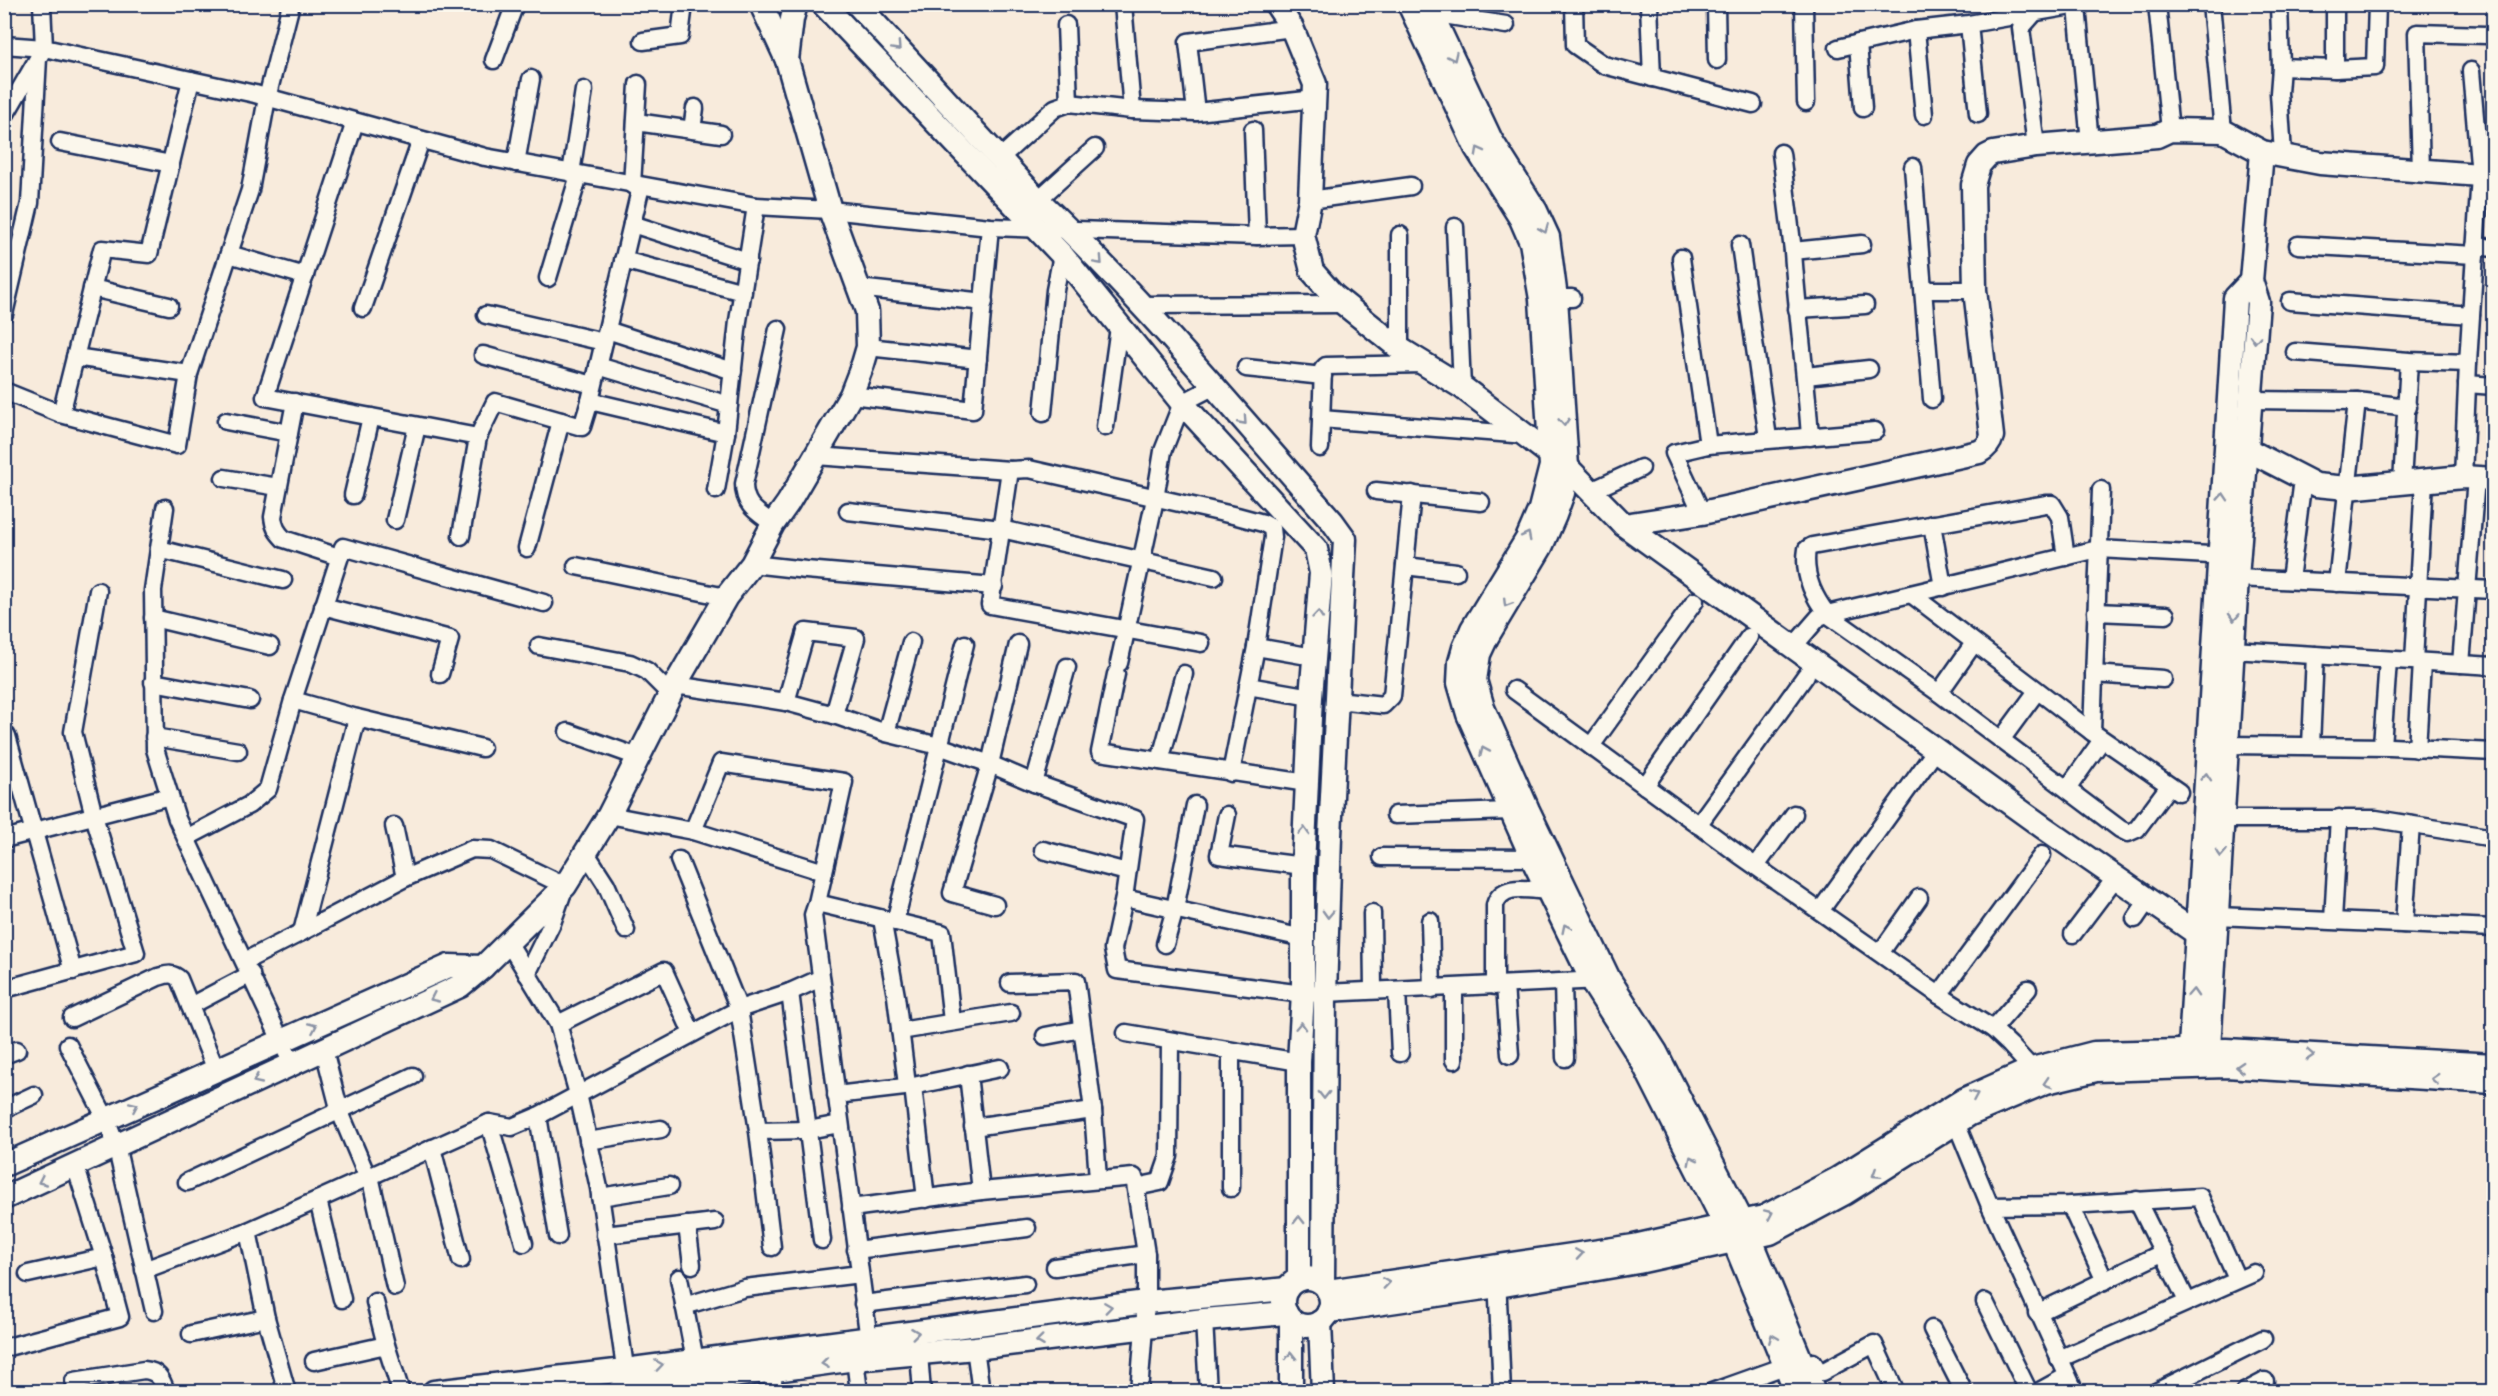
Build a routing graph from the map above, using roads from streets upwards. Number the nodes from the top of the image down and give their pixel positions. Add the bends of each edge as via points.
1 (42, 4) edge
2 (291, 4) edge
3 (515, 4) edge
4 (684, 4) edge
5 (761, 4) edge
6 (796, 4) edge
7 (823, 4) edge
8 (857, 4) edge
9 (1123, 4) edge
10 (1276, 4) edge
11 (1408, 4) edge
12 (1574, 4) edge
13 (1649, 4) edge
14 (1716, 4) edge
15 (1804, 4) edge
16 (2157, 4) edge
17 (2211, 4) edge
18 (2269, 4) edge
19 (2279, 4) edge
20 (2335, 4) edge
21 (2377, 4) edge
22 (2080, 6) edge
23 (2036, 8) edge
24 (1429, 9) edge
25 (1969, 24) junction
26 (1066, 25) dead end
27 (1506, 25) dead end
28 (1292, 28) junction
29 (1916, 30) junction
30 (2486, 35) dead end
31 (642, 41) dead end
32 (1858, 43) junction
33 (4, 45) edge
34 (1838, 48) dead end
35 (41, 53) junction
36 (494, 60) dead end
37 (787, 60) junction
38 (1717, 60) dead end
39 (2282, 67) junction
40 (2335, 69) junction
41 (2471, 71) dead end
42 (1652, 78) junction
43 (531, 79) dead end
44 (191, 80) junction
45 (638, 84) dead end
46 (584, 90) dead end
47 (2279, 93) junction
48 (267, 98) junction
49 (1315, 99) junction
50 (1806, 102) dead end
51 (1069, 103) junction
52 (1753, 104) dead end
53 (695, 108) dead end
54 (1863, 108) dead end
55 (1132, 110) junction
56 (1196, 112) junction
57 (1978, 114) dead end
58 (1924, 115) dead end
59 (4, 117) edge
60 (355, 122) junction
61 (636, 122) junction
62 (692, 130) junction
63 (1253, 130) dead end
64 (2170, 130) junction
65 (2223, 131) junction
66 (721, 134) dead end
67 (421, 140) junction
68 (60, 142) dead end
69 (2090, 142) junction
70 (2036, 146) junction
71 (1095, 148) dead end
72 (1781, 153) dead end
73 (2272, 153) junction
74 (1000, 158) junction
75 (516, 163) junction
76 (171, 164) junction
77 (1913, 167) dead end
78 (1499, 170) junction
79 (2421, 171) junction
80 (575, 174) junction
81 (2487, 174) edge
82 (637, 186) junction
83 (1411, 186) dead end
84 (1038, 200) junction
85 (1310, 200) junction
86 (756, 206) junction
87 (830, 210) junction
88 (1027, 221) junction
89 (632, 224) junction
90 (990, 227) junction
91 (1455, 227) dead end
92 (1068, 228) junction
93 (1303, 235) junction
94 (1400, 235) dead end
95 (1257, 236) junction
96 (1862, 244) dead end
97 (2298, 244) dead end
98 (1740, 245) dead end
99 (2493, 248) edge
100 (1793, 250) junction
101 (2475, 250) junction
102 (229, 254) junction
103 (1062, 255) junction
104 (1681, 258) dead end
105 (623, 260) junction
106 (748, 261) junction
107 (305, 276) junction
108 (548, 278) dead end
109 (2251, 281) junction
110 (92, 288) junction
111 (858, 288) junction
112 (1924, 290) junction
113 (1975, 290) junction
114 (743, 292) junction
115 (2290, 301) dead end
116 (984, 302) junction
117 (1343, 304) junction
118 (1140, 305) junction
119 (1865, 305) dead end
120 (169, 306) dead end
121 (363, 308) dead end
122 (1797, 309) junction
123 (4, 314) edge
124 (486, 315) dead end
125 (2470, 315) junction
126 (1119, 327) junction
127 (778, 329) dead end
128 (605, 336) junction
129 (868, 347) junction
130 (1400, 349) junction
131 (2295, 352) dead end
132 (483, 355) dead end
133 (75, 357) junction
134 (978, 359) junction
135 (2409, 361) junction
136 (2468, 363) junction
137 (1425, 364) junction
138 (598, 366) junction
139 (1246, 368) dead end
140 (1869, 369) dead end
141 (733, 371) junction
142 (189, 374) junction
143 (1323, 376) junction
144 (1806, 376) junction
145 (2467, 384) junction
146 (2493, 386) edge
147 (1213, 387) junction
148 (1462, 387) junction
149 (4, 391) edge
150 (591, 393) junction
151 (851, 395) junction
152 (1932, 399) dead end
153 (2250, 400) junction
154 (2357, 401) junction
155 (295, 402) junction
156 (1182, 403) junction
157 (729, 405) junction
158 (2408, 407) junction
159 (1043, 413) dead end
160 (61, 414) junction
161 (371, 417) junction
162 (1321, 419) junction
163 (226, 421) dead end
164 (561, 421) junction
165 (417, 426) junction
166 (1105, 427) dead end
167 (1875, 431) dead end
168 (289, 433) junction
169 (726, 434) junction
170 (1526, 435) junction
171 (478, 437) junction
172 (1810, 437) junction
173 (1768, 438) junction
174 (1708, 445) junction
175 (1320, 448) dead end
176 (2246, 449) junction
177 (816, 456) junction
178 (1558, 460) junction
179 (1641, 468) dead end
180 (1010, 470) junction
181 (224, 478) dead end
182 (2478, 478) edge
183 (2303, 479) junction
184 (2413, 482) junction
185 (278, 487) junction
186 (2348, 488) junction
187 (716, 490) dead end
188 (2101, 490) dead end
189 (1376, 491) dead end
190 (1591, 491) junction
191 (1412, 494) junction
192 (353, 495) dead end
193 (1155, 499) junction
194 (1481, 502) dead end
195 (165, 508) dead end
196 (848, 511) dead end
197 (1702, 513) junction
198 (395, 520) dead end
199 (773, 524) junction
200 (1932, 524) junction
201 (1624, 525) junction
202 (1001, 529) junction
203 (462, 536) dead end
204 (527, 548) dead end
205 (159, 549) junction
206 (2098, 549) junction
207 (339, 557) junction
208 (2066, 557) junction
209 (1140, 562) junction
210 (752, 564) junction
211 (2231, 564) junction
212 (576, 566) dead end
213 (1405, 566) junction
214 (1456, 572) dead end
215 (1214, 577) dead end
216 (283, 580) dead end
217 (2290, 580) junction
218 (2337, 583) junction
219 (994, 586) junction
220 (1943, 587) junction
221 (2418, 587) junction
222 (2467, 589) junction
223 (2493, 590) edge
224 (98, 591) dead end
225 (1911, 594) junction
226 (726, 597) junction
227 (1695, 602) dead end
228 (544, 603) dead end
229 (323, 606) junction
230 (2096, 612) junction
231 (1827, 614) junction
232 (2166, 615) dead end
233 (153, 618) junction
234 (1127, 628) junction
235 (1749, 637) dead end
236 (911, 642) dead end
237 (1974, 642) junction
238 (1201, 643) dead end
239 (965, 644) dead end
240 (1018, 644) dead end
241 (270, 646) dead end
242 (539, 646) dead end
243 (1256, 647) junction
244 (1793, 647) junction
245 (2232, 650) junction
246 (1302, 655) dead end
247 (2315, 655) junction
248 (2388, 660) junction
249 (2418, 662) junction
250 (2461, 664) junction
251 (2493, 666) edge
252 (1067, 667) dead end
253 (440, 674) dead end
254 (1184, 674) dead end
255 (2094, 674) junction
256 (1806, 675) dead end
257 (2163, 679) dead end
258 (153, 682) junction
259 (1248, 686) junction
260 (672, 690) junction
261 (1514, 690) dead end
262 (2037, 691) junction
263 (1939, 693) junction
264 (1311, 697) junction
265 (250, 700) dead end
266 (293, 700) junction
267 (1337, 700) junction
268 (786, 702) junction
269 (834, 715) junction
270 (357, 718) junction
271 (568, 732) dead end
272 (886, 733) junction
273 (7, 736) dead end
274 (2097, 736) junction
275 (154, 737) junction
276 (2001, 740) junction
277 (2227, 745) junction
278 (2311, 745) junction
279 (939, 746) junction
280 (1591, 746) junction
281 (2382, 746) junction
282 (483, 748) dead end
283 (2417, 748) junction
284 (1936, 750) junction
285 (238, 751) dead end
286 (2493, 752) edge
287 (1308, 756) junction
288 (638, 757) junction
289 (1334, 757) junction
290 (1160, 761) junction
291 (990, 764) junction
292 (1231, 773) junction
293 (1034, 783) junction
294 (1306, 783) junction
295 (1645, 786) junction
296 (2067, 789) junction
297 (170, 796) junction
298 (1195, 805) dead end
299 (1510, 811) junction
300 (1794, 814) dead end
301 (609, 815) junction
302 (1227, 815) dead end
303 (1395, 815) dead end
304 (93, 816) junction
305 (2339, 818) junction
306 (2223, 819) junction
307 (1698, 825) junction
308 (2411, 825) junction
309 (394, 826) dead end
310 (33, 831) junction
311 (693, 831) junction
312 (186, 837) junction
313 (2493, 838) edge
314 (4, 839) edge
315 (1042, 850) dead end
316 (586, 853) junction
317 (2042, 855) dead end
318 (1382, 857) dead end
319 (1541, 858) junction
320 (679, 860) dead end
321 (1303, 866) junction
322 (1756, 866) junction
323 (824, 872) junction
324 (1127, 872) junction
325 (2116, 877) junction
326 (405, 878) junction
327 (565, 886) junction
328 (1548, 891) junction
329 (1124, 898) junction
330 (1919, 898) dead end
331 (2148, 900) junction
332 (818, 903) junction
333 (995, 905) dead end
334 (1175, 909) junction
335 (1820, 911) junction
336 (1372, 913) dead end
337 (2217, 916) junction
338 (2135, 919) dead end
339 (2333, 920) junction
340 (888, 921) junction
341 (1430, 921) dead end
342 (2404, 924) junction
343 (2493, 928) edge
344 (626, 930) dead end
345 (302, 932) junction
346 (2073, 934) dead end
347 (1303, 938) junction
348 (2206, 938) junction
349 (508, 942) junction
350 (1165, 944) dead end
351 (1881, 952) junction
352 (483, 967) junction
353 (248, 968) junction
354 (73, 970) junction
355 (527, 974) junction
356 (821, 978) junction
357 (1600, 980) junction
358 (1010, 983) dead end
359 (1563, 983) junction
360 (1500, 985) junction
361 (12, 987) dead end
362 (1454, 988) junction
363 (2028, 988) dead end
364 (1432, 989) junction
365 (1373, 990) junction
366 (1397, 990) junction
367 (790, 992) junction
368 (1302, 994) junction
369 (1325, 994) junction
370 (1939, 995) junction
371 (190, 1006) junction
372 (739, 1009) junction
373 (1011, 1012) dead end
374 (72, 1018) dead end
375 (952, 1021) junction
376 (558, 1024) junction
377 (1082, 1029) junction
378 (1993, 1029) junction
379 (900, 1031) junction
380 (692, 1033) junction
381 (1126, 1033) dead end
382 (1046, 1035) dead end
383 (282, 1041) junction
384 (1170, 1041) junction
385 (68, 1045) dead end
386 (324, 1050) junction
387 (1232, 1051) junction
388 (1400, 1053) dead end
389 (1510, 1055) dead end
390 (1565, 1058) dead end
391 (2199, 1059) junction
392 (1454, 1060) dead end
393 (1299, 1062) junction
394 (292, 1064) junction
395 (2493, 1065) edge
396 (1000, 1068) dead end
397 (2032, 1069) junction
398 (216, 1070) junction
399 (968, 1074) junction
400 (413, 1076) dead end
401 (2493, 1082) edge
402 (910, 1085) junction
403 (578, 1094) junction
404 (34, 1095) dead end
405 (836, 1095) junction
406 (4, 1109) edge
407 (1093, 1110) junction
408 (340, 1112) junction
409 (1953, 1115) junction
410 (538, 1116) junction
411 (106, 1119) junction
412 (489, 1123) junction
413 (840, 1124) junction
414 (974, 1127) junction
415 (661, 1129) dead end
416 (808, 1130) junction
417 (758, 1131) junction
418 (588, 1141) junction
419 (116, 1145) junction
420 (432, 1148) junction
421 (4, 1165) edge
422 (75, 1165) junction
423 (368, 1176) junction
424 (1098, 1179) junction
425 (187, 1182) dead end
426 (669, 1186) dead end
427 (1136, 1187) junction
428 (1232, 1188) dead end
429 (981, 1191) junction
430 (600, 1197) junction
431 (4, 1198) edge
432 (926, 1198) junction
433 (318, 1200) junction
434 (2137, 1200) junction
435 (1990, 1206) junction
436 (2070, 1206) junction
437 (851, 1208) junction
438 (715, 1222) dead end
439 (687, 1225) junction
440 (1027, 1228) dead end
441 (1738, 1231) junction
442 (248, 1232) junction
443 (605, 1235) junction
444 (558, 1236) dead end
445 (822, 1240) dead end
446 (524, 1243) dead end
447 (772, 1247) dead end
448 (856, 1250) junction
449 (2164, 1252) junction
450 (1146, 1254) junction
451 (104, 1257) junction
452 (461, 1260) dead end
453 (692, 1265) dead end
454 (1054, 1267) dead end
455 (144, 1270) junction
456 (2254, 1273) dead end
457 (28, 1274) dead end
458 (860, 1274) junction
459 (1497, 1277) junction
460 (679, 1278) dead end
461 (2236, 1279) junction
462 (2105, 1281) junction
463 (1025, 1284) dead end
464 (1293, 1284) junction
465 (395, 1287) dead end
466 (342, 1299) dead end
467 (2187, 1301) junction
468 (375, 1302) dead end
469 (1146, 1302) junction
470 (1325, 1302) junction
471 (1985, 1302) dead end
472 (863, 1304) junction
473 (684, 1306) junction
474 (153, 1311) dead end
475 (2037, 1313) junction
476 (1288, 1317) junction
477 (266, 1318) junction
478 (1204, 1320) junction
479 (1142, 1328) junction
480 (1932, 1329) dead end
481 (191, 1334) dead end
482 (2263, 1339) dead end
483 (386, 1345) junction
484 (4, 1348) edge
485 (975, 1348) junction
486 (865, 1352) junction
487 (919, 1354) junction
488 (2059, 1359) junction
489 (695, 1360) junction
490 (314, 1361) dead end
491 (1796, 1364) junction
492 (2067, 1376) junction
493 (74, 1381) dead end
494 (773, 1381) edge
495 (2265, 1381) dead end
496 (624, 1384) edge
497 (165, 1392) edge
498 (287, 1392) edge
499 (401, 1392) edge
500 (434, 1392) edge
501 (859, 1392) edge
502 (922, 1392) edge
503 (981, 1392) edge
504 (1139, 1392) edge
505 (1208, 1392) edge
506 (1291, 1392) edge
507 (1323, 1392) edge
508 (1502, 1392) edge
509 (1712, 1392) edge
510 (1796, 1392) edge
511 (1814, 1392) edge
512 (1896, 1392) edge
513 (1964, 1392) edge
514 (2029, 1392) edge
515 (2038, 1392) edge
516 (2075, 1392) edge
517 (2156, 1392) edge
518 (2244, 1392) edge

1 - 35 street
2 - 48 street
3 - 36 street
4 - 31 street via 680,36
5 - 37 street
6 - 37 street
7 - 88 street
8 -> 74 street
9 - 55 street
10 - 28 street
78 -> 11 street via 1476,148
12 - 42 street via 1575,45 1597,62
13 - 42 street
14 - 38 street
15 - 50 street
16 - 64 street
17 - 65 street
18 - 47 street
19 - 39 street
20 - 40 street
21 - 40 street via 2375,67
22 - 23 street
22 - 69 street
23 - 25 street
23 - 70 street via 2021,28
24 - 27 street
24 -> 78 street via 1491,140
25 - 29 street
25 - 57 street
26 - 51 street
28 - 49 street via 1315,84
28 - 56 street via 1188,42
29 - 32 street
29 - 58 street
30 - 79 street via 2417,33
32 - 34 street
32 - 54 street
33 - 35 street
35 - 44 street
35 - 59 street
35 - 123 street via 32,185
37 - 87 street
39 - 40 street
39 - 47 street
41 - 81 street
42 - 52 street
43 - 75 street
44 - 48 street
44 - 76 street
45 - 61 street
46 - 80 street
47 - 73 street
48 - 60 street
48 - 102 street via 250,190
49 - 56 street
49 - 85 street
51 - 55 street
51 - 74 street via 1055,108
53 - 62 street
55 - 56 street
60 - 67 street
60 - 107 street
61 - 62 street
61 - 82 street
62 - 66 street
63 - 95 street
64 - 65 street
64 - 69 street via 2157,136
65 - 73 street
67 - 75 street
67 - 121 street
68 - 76 street
69 - 70 street
70 - 113 street via 1993,153 1983,158 1974,174
71 - 84 street
72 - 100 street
73 - 79 street via 2320,163
73 - 109 street
74 - 84 street
75 - 80 street
76 - 110 street via 149,254 102,249
77 - 112 street
78 - 178 street via 1531,242
78 -> 178 street via 1536,211 1548,237 1564,298
79 - 81 street
80 - 82 street
80 - 108 street
81 - 101 street
82 - 86 street
82 - 89 street
83 - 85 street
84 - 88 street
84 - 92 street
85 - 93 street
86 - 87 street
86 - 106 street
87 - 90 street
87 - 111 street
88 - 90 street
88 - 92 street
88 - 103 street
89 - 105 street
89 - 106 street
90 - 116 street
91 - 148 street
92 - 95 street
92 -> 118 street
93 - 95 street
93 - 117 street via 1312,271
94 - 130 street
96 - 100 street
97 - 101 street
98 - 173 street
99 - 101 street
100 - 122 street
101 - 125 street
102 - 107 street
102 - 142 street
103 - 126 street
103 - 159 street
104 - 174 street
105 - 114 street
105 - 128 street
106 - 114 street
107 - 155 street via 265,397
109 -> 153 street via 2258,302
211 -> 109 street via 2235,298
110 - 120 street
110 - 133 street
111 - 116 street
111 - 129 street via 867,311
112 - 113 street
112 - 152 street
113 - 197 street via 1992,436 1985,448
114 - 141 street
115 - 125 street
116 - 134 street
117 - 118 street
117 - 130 street
118 - 147 street
119 - 122 street
122 - 144 street
124 - 128 street
125 - 136 street
126 - 156 street
126 - 166 street
127 - 199 street via 744,484 751,508
128 - 138 street
128 - 141 street
129 - 134 street
129 - 151 street
130 - 137 street
131 - 135 street
132 - 150 street
133 - 142 street
133 - 160 street
134 - 151 street via 973,410
135 - 136 street
135 - 158 street
136 - 145 street
137 - 143 street via 1332,365 1326,366
137 - 148 street
138 - 150 street
138 - 157 street
139 - 143 street
140 - 144 street
141 - 157 street
142 - 160 street via 177,446
143 - 162 street
144 - 172 street
145 - 146 street
145 - 182 street
147 - 156 street
147 -> 267 street via 1345,539
148 - 170 street
149 - 160 street
150 - 164 street via 582,427
150 - 169 street
151 - 177 street
153 - 154 street
153 - 176 street
154 - 158 street
154 - 186 street
155 - 161 street
155 - 168 street
156 - 193 street via 1163,452
264 -> 156 street via 1321,573 1316,549
157 - 169 street
158 - 184 street
161 - 165 street
161 - 192 street
162 - 170 street
162 - 175 street
163 - 168 street
164 - 171 street via 495,402
164 - 204 street
165 - 171 street
165 - 198 street
167 - 172 street
168 - 185 street
169 - 187 street
170 - 178 street
171 - 203 street
172 - 173 street
173 - 174 street
174 - 197 street via 1674,453
176 - 183 street
176 - 211 street
177 - 180 street
177 - 199 street
178 - 190 street
299 -> 178 street via 1468,714 1459,682 1460,662 1472,630 1527,539
178 -> 319 street via 1563,493 1555,515 1541,547 1487,637 1479,654 1475,681
179 - 190 street
180 - 193 street via 1029,469
180 - 202 street
181 - 185 street
182 - 184 street
182 - 222 street
183 - 186 street via 2316,485
183 - 217 street
184 - 186 street
184 - 221 street
185 - 207 street via 273,517 278,533 284,539
186 - 218 street
188 - 206 street
189 - 191 street
190 - 201 street
191 - 194 street
191 - 213 street
193 - 209 street
193 - 243 street via 1272,528
195 - 205 street
196 - 202 street
197 - 201 street
199 - 210 street
200 - 208 street via 2052,504 2060,517
200 - 220 street
200 - 231 street via 1807,549 1809,581
201 - 244 street
202 - 209 street
202 - 219 street
205 - 216 street
205 - 233 street
206 - 208 street
206 - 211 street
206 - 230 street
207 - 228 street via 343,547
207 - 229 street
208 - 220 street
209 - 215 street
209 - 234 street
210 - 219 street
210 - 226 street
211 - 217 street
211 -> 245 street
348 -> 211 street
212 - 226 street
213 - 214 street
213 - 267 street via 1392,696 1383,705
217 - 218 street
218 - 221 street
219 - 234 street via 990,604
220 - 225 street
221 - 222 street
221 - 249 street
222 - 223 street
222 - 250 street
224 - 304 street via 73,732
225 - 231 street
225 - 237 street
226 - 260 street
227 - 280 street
229 - 253 street via 450,639
229 - 266 street
230 - 232 street
230 - 255 street
231 - 244 street via 1819,617
231 - 263 street
233 - 241 street
233 - 258 street
234 - 238 street
234 - 290 street via 1100,752
235 - 295 street
236 - 272 street
237 - 262 street
237 - 263 street
239 - 279 street
240 - 291 street
242 - 260 street via 630,663
243 - 246 street
243 - 259 street
244 - 284 street
245 - 247 street
245 - 277 street
247 - 248 street
247 - 278 street
248 - 249 street
248 - 281 street
249 - 250 street
249 - 283 street
250 - 251 street
252 - 293 street
254 - 290 street
255 - 257 street
255 - 274 street
256 - 307 street
258 - 265 street
258 - 275 street
259 - 264 street
259 - 292 street
260 - 268 street
260 - 288 street
261 - 280 street
262 - 274 street
262 - 276 street
263 - 276 street
264 - 287 street
266 - 270 street
266 - 312 street via 268,789 249,805
267 - 289 street
268 - 269 street
268 - 269 street via 806,632 856,638
269 - 272 street
270 - 282 street
270 - 345 street
271 - 288 street
272 - 279 street
273 - 310 street
274 - 296 street
274 - 296 street via 2174,789 2137,829 2128,833
275 - 285 street
275 - 297 street
276 - 296 street
277 - 278 street
277 - 306 street
278 - 281 street
279 - 291 street
279 - 340 street
280 - 295 street
281 - 283 street
283 - 286 street
284 - 325 street
284 - 335 street
287 - 289 street
287 - 294 street
288 - 301 street
289 -> 369 street
290 - 292 street
291 - 293 street
291 - 333 street via 952,893
292 - 294 street
293 - 324 street via 1135,819
321 -> 294 street
295 - 307 street
297 - 304 street
297 - 312 street
298 - 334 street
299 - 303 street
299 - 319 street
300 - 322 street
301 - 311 street
301 - 316 street
302 - 321 street via 1219,855
304 - 310 street
304 - 354 street via 136,953
305 - 306 street
305 - 308 street
305 - 339 street
306 -> 337 street
307 - 322 street
308 - 313 street
308 - 342 street
309 - 326 street
310 - 314 street
310 - 354 street
311 - 323 street
311 - 323 street via 721,763 844,782
312 - 353 street
315 - 324 street
316 - 327 street
316 - 344 street via 606,884
317 - 370 street
318 - 319 street
319 - 328 street
319 - 357 street
320 - 372 street
321 - 347 street
322 - 335 street
323 - 332 street
324 - 329 street
325 - 331 street
325 - 346 street
326 - 327 street via 482,848
326 - 345 street
327 - 349 street
327 - 355 street
357 -> 328 street
328 - 360 street via 1518,889 1504,891 1497,897
329 - 334 street
329 - 368 street via 1113,949 1117,970
330 - 351 street
331 - 338 street
331 - 348 street
332 - 340 street
332 - 356 street via 813,915
334 - 347 street
334 - 350 street
335 - 351 street
336 - 365 street
337 - 339 street
337 - 348 street
339 - 342 street
340 - 375 street via 942,933
340 - 379 street
341 - 364 street
342 - 343 street
345 - 353 street
347 - 368 street
348 - 391 street
349 - 352 street
349 - 355 street
351 - 370 street
383 -> 352 street via 449,966
352 -> 386 street via 460,986
353 - 371 street
353 - 383 street
354 - 361 street
355 - 376 street
356 - 367 street
356 - 405 street
357 - 359 street
357 - 441 street via 1656,1052
358 - 377 street via 1076,981
359 - 360 street
359 - 390 street
360 - 362 street
360 - 389 street
362 - 364 street
362 - 392 street
363 - 378 street
364 - 366 street
365 - 366 street
365 - 369 street
366 - 388 street
367 - 372 street
367 - 416 street
368 - 369 street
393 -> 368 street
369 -> 470 street
370 - 378 street
371 - 374 street via 179,979 169,974
371 - 398 street
372 - 380 street
372 - 417 street
373 - 375 street
375 - 379 street
376 - 380 street via 664,972
376 - 403 street
377 - 382 street
377 - 407 street
378 - 397 street
379 - 402 street
380 - 403 street
381 - 384 street
383 - 394 street
383 - 398 street
384 - 387 street
384 - 427 street via 1169,1156 1160,1182
385 - 411 street
386 - 394 street
386 - 408 street
387 - 393 street
387 - 428 street
391 -> 395 street via 2226,1050
391 - 397 street via 2094,1053
401 -> 391 street
391 -> 409 street via 2096,1070 2046,1082 1986,1107
464 -> 393 street
394 -> 419 street
396 - 399 street
409 -> 397 street
411 -> 398 street
399 - 402 street
399 - 414 street
400 - 408 street
402 - 405 street
402 - 432 street
403 - 410 street
403 - 418 street
404 - 406 street
405 - 413 street
407 - 414 street
407 - 424 street
408 - 423 street
408 - 425 street
409 - 435 street
409 - 441 street
410 - 412 street via 512,1126
410 - 444 street
411 - 419 street
411 - 421 street
412 - 420 street
412 - 446 street
413 - 416 street
413 - 437 street
414 - 429 street
415 - 418 street
416 - 417 street
416 - 445 street
417 - 447 street
418 - 430 street
419 - 422 street
419 - 455 street
420 - 423 street
420 - 452 street
422 -> 431 street
422 - 451 street
423 - 433 street
423 - 465 street
424 - 427 street via 1134,1177
424 - 429 street
426 - 430 street
427 - 450 street
429 - 432 street
430 - 443 street
432 - 437 street
433 - 442 street
433 - 466 street
434 - 436 street
434 - 449 street
434 - 461 street via 2200,1197
435 - 436 street
435 - 475 street
436 - 462 street
437 - 448 street
438 - 439 street
439 - 443 street
439 - 453 street
440 - 448 street
441 - 459 street via 1638,1262
441 - 491 street
442 - 455 street
442 - 477 street
443 - 496 street
448 - 458 street
449 - 462 street
449 - 467 street
450 - 454 street
450 - 469 street
451 - 457 street
451 - 484 street via 120,1317
455 - 474 street
456 - 461 street
458 - 472 street
458 - 473 street via 745,1288
459 - 470 street
459 - 508 street
460 - 473 street
461 - 467 street
462 - 475 street
463 - 472 street
464 - 469 street
464 - 470 street via 1315,1279
464 - 476 street via 1283,1297
467 - 488 street
468 - 483 street
469 - 479 street
486 -> 469 street via 907,1335
470 - 476 street via 1305,1326
470 - 507 street
471 - 514 street
472 - 486 street
473 - 489 street
475 - 488 street
476 - 478 street
506 -> 476 street
477 - 481 street
477 - 498 street
478 - 479 street
478 - 505 street
479 -> 485 street
479 - 504 street
480 - 513 street
482 - 517 street
483 - 490 street
483 - 499 street
485 - 487 street
485 - 503 street
486 - 487 street
486 - 489 street
486 -> 494 street
486 - 501 street
487 - 502 street
488 - 492 street
496 -> 489 street
491 - 509 street
491 - 510 street
491 - 511 street
491 - 512 street via 1812,1362 1822,1372 1874,1344
492 - 515 street
492 - 516 street
493 - 497 street via 144,1370 159,1375
494 - 496 street
495 - 518 street
496 - 500 street

